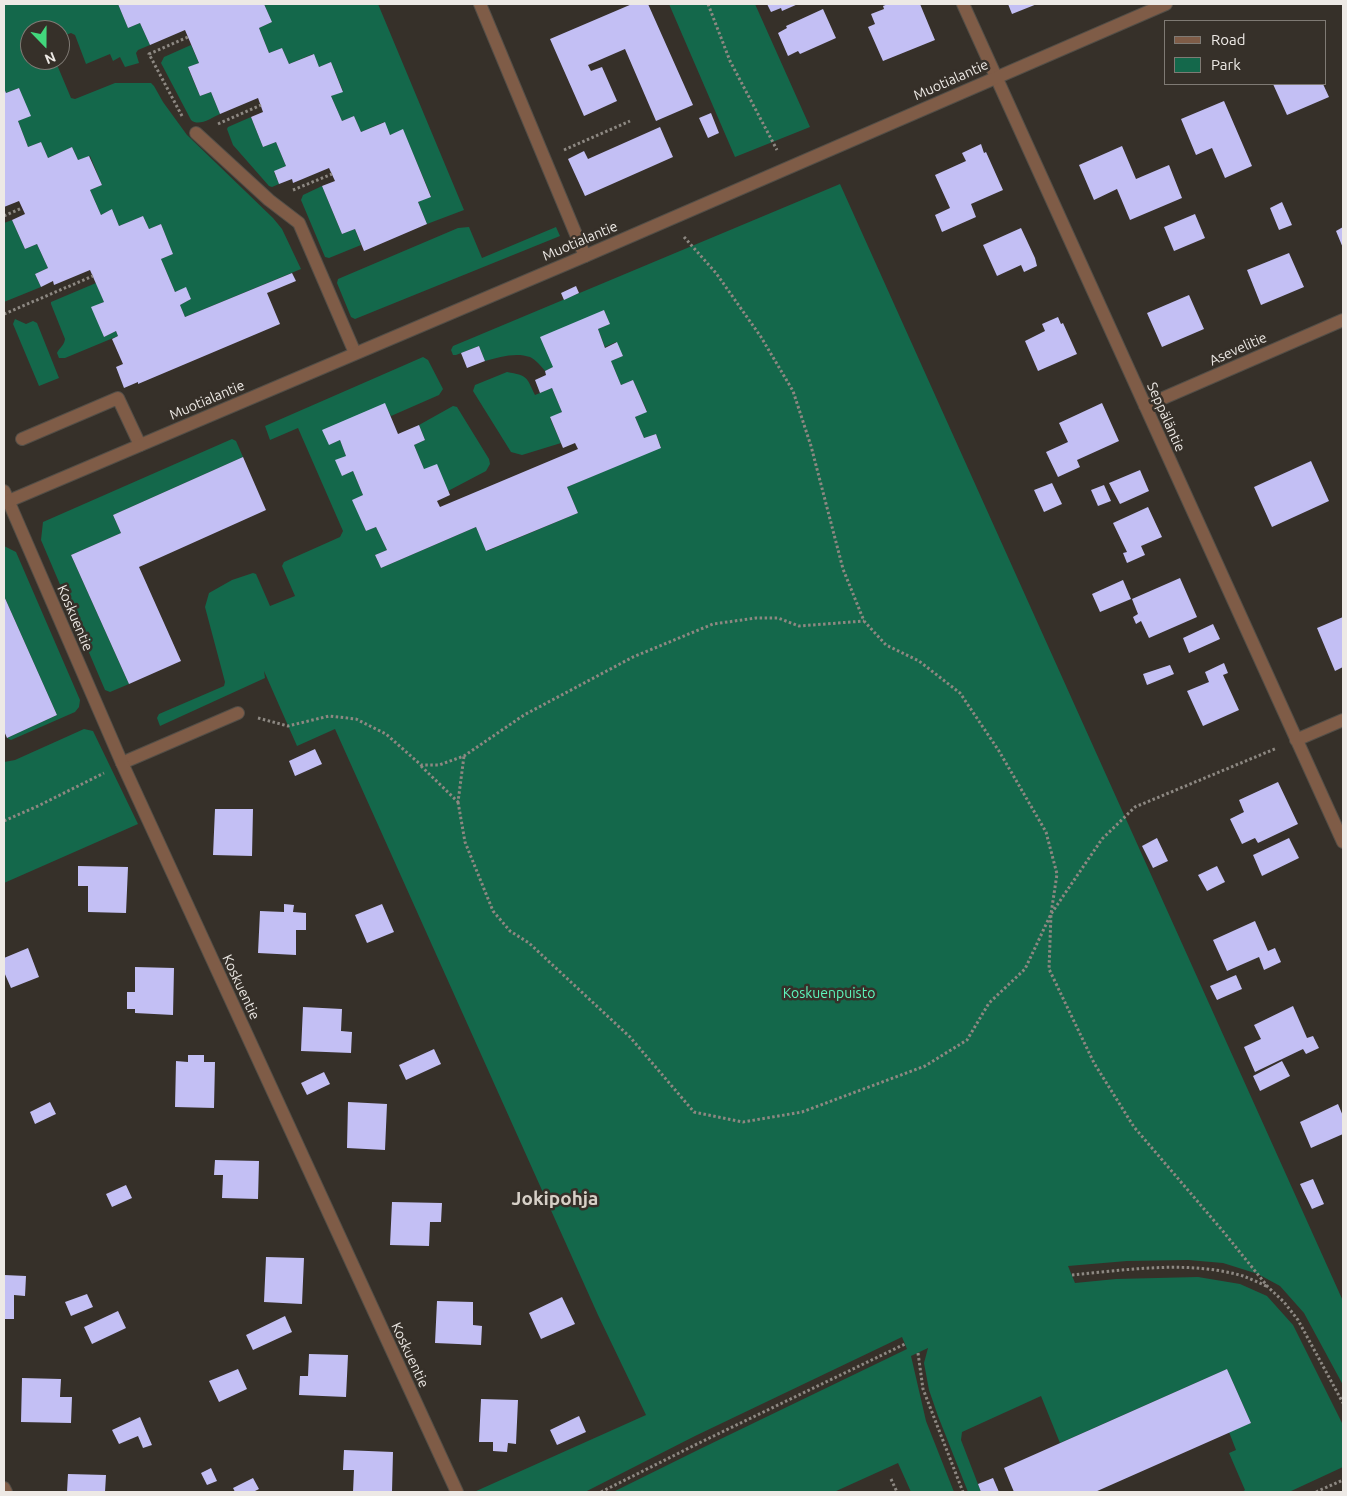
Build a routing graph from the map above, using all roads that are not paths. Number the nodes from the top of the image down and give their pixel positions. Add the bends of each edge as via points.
1 (480, 4) edge
2 (963, 4) edge
3 (1166, 4) edge
4 (996, 77) junction
5 (196, 133) road end
6 (584, 256) junction
7 (1343, 320) edge
8 (355, 353) junction
9 (1145, 406) junction
10 (22, 438) dead end
11 (140, 445) junction
12 (5, 498) edge
13 (238, 713) road end
14 (1343, 720) edge
15 (1296, 740) junction
16 (122, 763) junction
17 (1343, 842) edge
18 (4, 1488) edge
19 (6, 1492) edge
20 (457, 1492) edge

1 - 6 street
2 - 4 street, Seppäläntie
3 - 4 street, Muotialantie
4 - 6 street, Muotialantie
4 - 9 street, Seppäläntie
5 - 8 street via 299,223
6 - 8 street, Muotialantie
7 - 9 street, Asevelitie
8 - 11 street, Muotialantie
9 - 15 street, Seppäläntie
10 - 11 street via 118,398
11 - 12 street, Muotialantie
12 - 16 street, Koskuentie
13 - 16 street
14 - 15 street
15 - 17 street, Seppäläntie
16 - 20 street, Koskuentie
18 - 19 street

